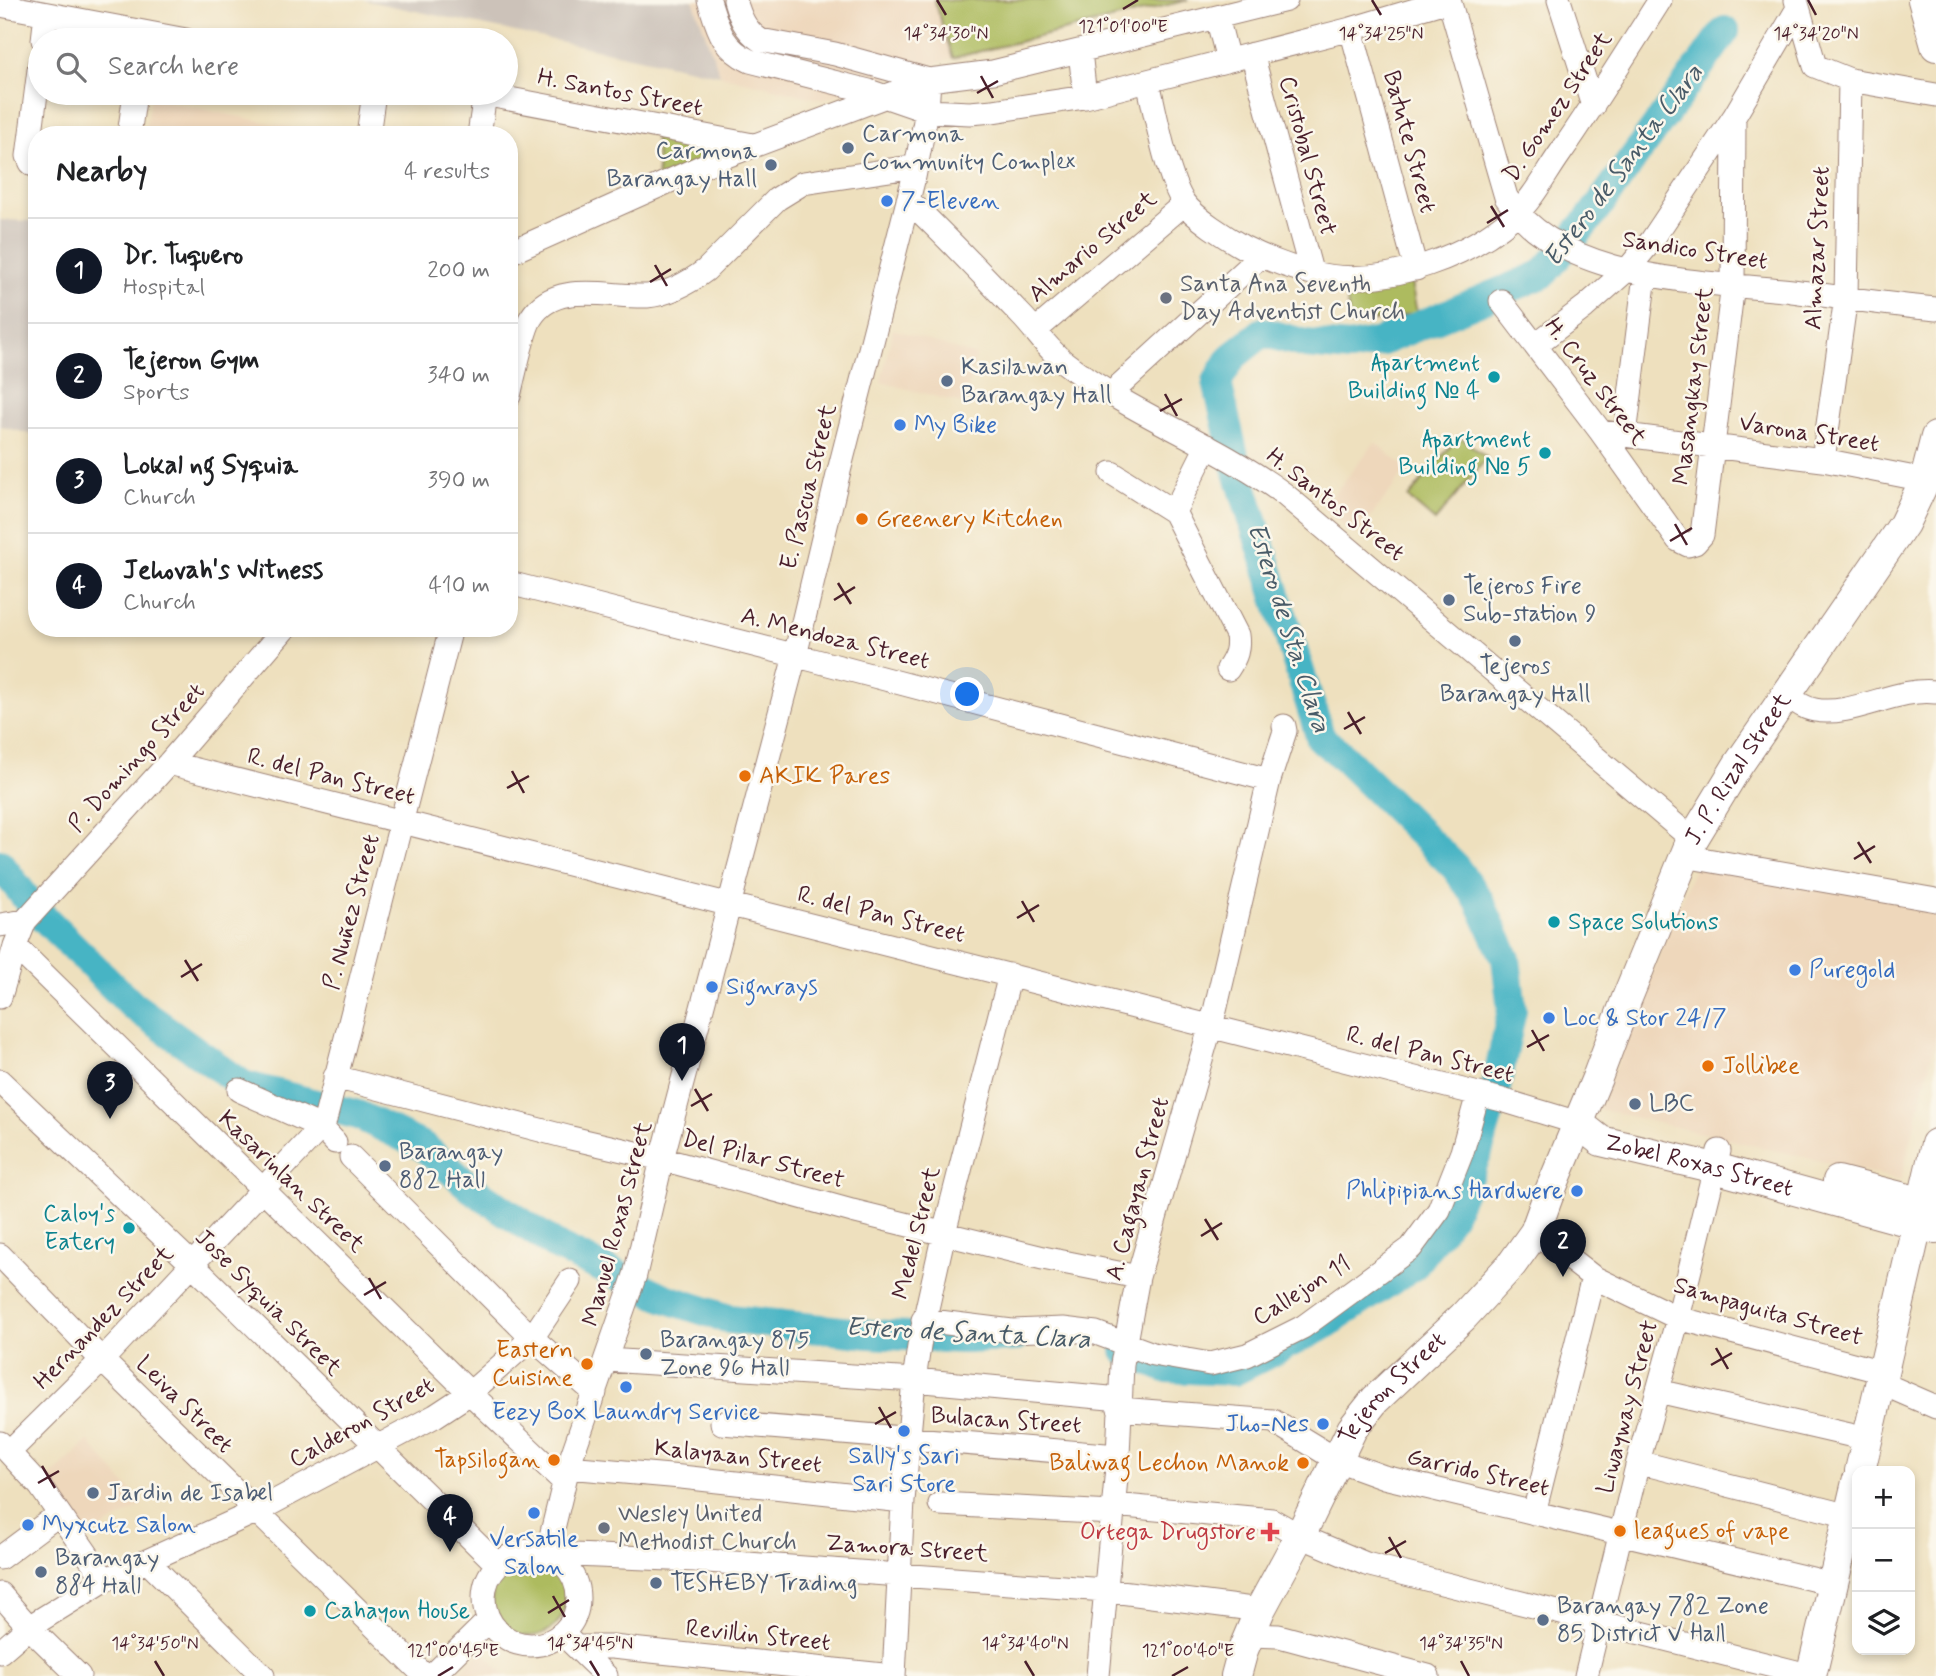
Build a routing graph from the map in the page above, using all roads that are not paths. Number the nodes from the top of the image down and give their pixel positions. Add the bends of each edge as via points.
1 (709, 0) edge
2 (735, 0) edge
3 (1286, 0) edge
4 (1449, 0) edge
5 (1559, 0) edge
6 (1660, 0) edge
7 (1923, 0) edge
8 (1797, 4) edge
9 (0, 5) edge
10 (46, 14) junction
11 (1217, 18) junction
12 (44, 28) edge
13 (105, 28) edge
14 (1351, 29) junction
15 (1936, 46) edge
16 (1080, 51) junction
17 (1252, 54) junction
18 (1228, 60) junction
19 (993, 72) junction
20 (929, 80) junction
21 (1850, 80) junction
22 (1148, 81) junction
23 (1936, 95) edge
24 (886, 97) junction
25 (1085, 97) junction
26 (518, 100) edge
27 (35, 105) edge
28 (133, 105) edge
29 (372, 105) edge
30 (481, 105) edge
31 (1593, 106) junction
32 (927, 111) junction
33 (993, 111) junction
34 (1734, 117) junction
35 (33, 126) edge
36 (130, 126) edge
37 (369, 126) edge
38 (480, 126) edge
39 (753, 145) junction
40 (915, 172) junction
41 (908, 200) junction
42 (1184, 204) junction
43 (1517, 214) junction
44 (518, 249) edge
45 (1261, 256) junction
46 (1416, 269) junction
47 (1311, 271) junction
48 (1637, 272) junction
49 (1733, 284) junction
50 (1846, 298) junction
51 (1501, 301) dead end
52 (1936, 309) edge
53 (1036, 330) junction
54 (1535, 345) junction
55 (518, 363) edge
56 (1114, 395) junction
57 (1601, 432) junction
58 (1625, 435) junction
59 (1936, 437) edge
60 (1714, 446) junction
61 (1226, 456) junction
62 (1823, 460) junction
63 (1112, 473) dead end
64 (1926, 480) junction
65 (1174, 512) junction
66 (1702, 536) joint
67 (518, 585) edge
68 (277, 637) edge
69 (449, 637) edge
70 (795, 656) junction
71 (1228, 668) dead end
72 (1936, 692) edge
73 (1785, 695) junction
74 (1284, 726) dead end
75 (169, 763) junction
76 (1269, 780) junction
77 (403, 822) junction
78 (1688, 848) junction
79 (1936, 900) edge
80 (730, 905) junction
81 (32, 914) junction
82 (0, 925) edge
83 (15, 946) junction
84 (1010, 975) junction
85 (0, 997) edge
86 (1211, 1025) junction
87 (335, 1077) junction
88 (0, 1081) edge
89 (239, 1090) dead end
90 (1486, 1096) junction
91 (1578, 1123) junction
92 (332, 1131) junction
93 (1936, 1144) edge
94 (662, 1159) junction
95 (1717, 1159) junction
96 (262, 1191) junction
97 (1929, 1215) edge
98 (1535, 1232) junction
99 (944, 1233) junction
100 (0, 1255) edge
101 (193, 1265) junction
102 (1138, 1278) junction
103 (1592, 1278) junction
104 (570, 1280) dead end
105 (1678, 1318) junction
106 (922, 1328) junction
107 (532, 1338) junction
108 (1124, 1351) junction
109 (102, 1360) junction
110 (607, 1360) junction
111 (1882, 1377) junction
112 (914, 1380) junction
113 (1658, 1391) junction
114 (470, 1393) junction
115 (595, 1393) junction
116 (1119, 1404) junction
117 (1936, 1407) edge
118 (722, 1423) dead end
119 (1867, 1439) junction
120 (910, 1440) junction
121 (4, 1447) edge
122 (376, 1447) junction
123 (1118, 1456) junction
124 (1337, 1460) junction
125 (1638, 1462) junction
126 (1861, 1466) edge
127 (566, 1475) junction
128 (903, 1502) junction
129 (1852, 1503) edge
130 (940, 1504) dead end
131 (1114, 1509) junction
132 (255, 1512) junction
133 (1534, 1513) junction
134 (60, 1514) junction
135 (1849, 1516) junction
136 (1622, 1533) junction
137 (1300, 1536) junction
138 (549, 1554) junction
139 (0, 1558) edge
140 (147, 1561) junction
141 (497, 1564) junction
142 (900, 1574) junction
143 (105, 1580) junction
144 (1833, 1584) junction
145 (1105, 1590) junction
146 (0, 1594) edge
147 (489, 1620) junction
148 (1254, 1622) junction
149 (1600, 1622) junction
150 (29, 1628) junction
151 (570, 1640) junction
152 (0, 1652) edge
153 (79, 1676) edge
154 (263, 1676) edge
155 (425, 1676) edge
156 (432, 1676) edge
157 (606, 1676) edge
158 (893, 1676) edge
159 (1098, 1676) edge
160 (1236, 1676) edge
161 (1428, 1676) edge
162 (1586, 1676) edge
163 (1811, 1676) edge

1 - 24 street via 721,37 735,54
2 - 20 street via 742,21 760,40 835,54
3 - 11 street
4 - 14 street
4 - 43 street, Sandico Street via 1506,197
5 - 31 street
6 - 31 street, D. Gomez Street
7 - 15 main road
8 - 21 street via 1815,66
8 - 34 street
9 - 10 street
10 - 12 street
10 - 13 street
11 - 16 street
11 - 18 street
14 - 17 street
14 - 46 street, Batute Street
16 - 19 street
16 - 25 street
17 - 18 street
17 - 47 street, Cristobal Street
18 - 22 street
19 - 20 street
19 - 33 street
20 - 24 street
20 - 32 street, E. Pascua Street
21 - 23 street
21 - 50 street, Almazar Street
22 - 25 street
22 - 42 street, D. Gomez Street via 1172,176
24 - 32 street
24 - 39 street
25 - 33 street
26 - 39 street, H. Santos Street
27 - 35 street
28 - 36 street
29 - 37 street
30 - 38 street
31 - 43 street, D. Gomez Street
32 - 33 street
32 - 40 street, E. Pascua Street
34 - 48 street via 1652,240
34 - 49 street, Masangkay Street
39 - 44 street
40 - 41 street, E. Pascua Street
40 - 55 street via 866,173 803,183 777,199 706,270 672,289 649,296 576,293 542,305 530,319
41 - 53 street, H. Santos Street
41 - 70 street, E. Pascua Street
42 - 45 street, D. Gomez Street via 1225,237
42 - 53 street, Almario Street
43 - 46 street, D. Gomez Street via 1449,257
43 - 48 street, Sandico Street via 1567,248
45 - 47 street, D. Gomez Street
45 - 56 street
46 - 47 street, D. Gomez Street via 1366,276
48 - 49 street, Sandico Street
48 - 54 street
48 - 58 street
49 - 50 street, Sandico Street
49 - 60 street, Masangkay Street
50 - 52 street, Sandico Street
50 - 62 street, Almazar Street
51 - 54 street, H. Cruz Street
53 - 56 street, H. Santos Street via 1064,362
54 - 57 street, H. Cruz Street
56 - 61 street, H. Santos Street
57 - 58 street, Varona Street
57 - 66 street, H. Cruz Street via 1678,540 1688,545
58 - 60 street, Varona Street
59 - 64 main road, J. P. Rizal Street
60 - 62 street, Varona Street
60 - 66 street, Masangkay Street
61 - 65 street
61 - 78 street, H. Santos Street via 1284,494
62 - 64 street, Varona Street
63 - 65 street
64 - 73 main road, J. P. Rizal Street via 1904,524
65 - 71 street via 1237,635 1236,656
67 - 70 street, A. Mendoza Street
68 - 75 street, P. Domingo Street
69 - 77 street, P. Nuñez Street
70 - 76 street, A. Mendoza Street
70 - 80 street, E. Pascua Street
72 - 73 street via 1920,690 1832,711 1812,710
73 - 78 main road, J. P. Rizal Street
74 - 76 street, A. Cagayan Street
75 - 77 street, R. del Pan Street
75 - 81 street, P. Domingo Street
76 - 86 street, A. Cagayan Street
77 - 80 street, R. del Pan Street
77 - 87 street, P. Nuñez Street
78 - 79 street
78 - 91 main road, J. P. Rizal Street
80 - 84 street, R. del Pan Street
80 - 94 street, Manuel Roxas Street
81 - 82 street
81 - 83 street
83 - 85 street
83 - 96 street, Kasarinlan Street
84 - 86 street, R. del Pan Street
84 - 99 street, Medel Street
86 - 90 street, R. del Pan Street
86 - 102 street, A. Cagayan Street
87 - 92 street, P. Nuñez Street
87 - 94 street, Del Pilar Street
88 - 101 street, Jose Syquia Street
89 - 92 street
90 - 91 street, R. del Pan Street
90 - 108 street, Callejon 11 via 1439,1210 1411,1248 1354,1292 1303,1327 1247,1355 1210,1364
91 - 95 main road, Zobel Roxas Street via 1601,1141
91 - 98 main road, Tejeron Street
92 - 96 street, Hernandez Street
92 - 107 street
93 - 97 main road
94 - 99 street, Del Pilar Street
94 - 110 street, Manuel Roxas Street via 635,1275
95 - 97 main road, Zobel Roxas Street
95 - 105 street, Liwayway Street
96 - 101 street, Hernandez Street
96 - 114 street, Kasarinlan Street
97 - 111 main road
98 - 103 street, Sampaguita Street
98 - 124 main road, Tejeron Street via 1463,1317 1375,1400 1352,1429
99 - 102 street, Del Pilar Street
99 - 106 street, Medel Street
100 - 109 street, Leiva Street
101 - 109 street, Hernandez Street
101 - 122 street, Jose Syquia Street
102 - 108 street, A. Cagayan Street
103 - 105 street, Sampaguita Street
103 - 133 street
104 - 107 street, Calderon Street
105 - 111 street, Sampaguita Street
105 - 113 street, Liwayway Street
106 - 108 street, Callejon 11 via 1063,1329 1096,1333
106 - 112 street, Medel Street
107 - 114 street, Calderon Street
107 - 115 street
108 - 116 street, A. Cagayan Street
109 - 121 street, Hernandez Street
109 - 132 street, Leiva Street
110 - 112 street, Garrido Street
110 - 115 street, Manuel Roxas Street
111 - 117 street, Sampaguita Street
111 - 119 main road
112 - 116 street, Garrido Street
112 - 120 street, Medel Street
113 - 119 street
113 - 125 street, Liwayway Street
114 - 122 street, Calderon Street
114 - 127 street, Kasarinlan Street
115 - 127 street, Manuel Roxas Street
116 - 123 street, A. Cagayan Street
116 - 124 street, Garrido Street via 1273,1421
118 - 120 street, Bulacan Street
119 - 126 main road
120 - 123 street, Bulacan Street
120 - 128 street, Medel Street
121 - 134 street
122 - 132 street, Calderon Street
122 - 141 street, Jose Syquia Street
123 - 131 street, A. Cagayan Street
124 - 133 street, Garrido Street via 1384,1477
124 - 137 main road, Tejeron Street
125 - 135 street
125 - 136 street, Liwayway Street
127 - 128 street, Kalayaan Street via 681,1477
127 - 138 street, Manuel Roxas Street
128 - 142 street, Medel Street
129 - 135 main road
130 - 131 street
131 - 137 street via 1272,1520
131 - 145 street, A. Cagayan Street
132 - 140 street, Calderon Street
132 - 155 street, Leiva Street
133 - 136 street, Garrido Street
134 - 139 street
134 - 143 street
135 - 144 main road
136 - 144 street, Garrido Street
136 - 149 street, Liwayway Street
137 - 148 main road, Tejeron Street
137 - 149 street via 1366,1564
138 - 141 street via 521,1551
138 - 142 street, Zamora Street
138 - 151 street via 568,1568 578,1589
140 - 143 street, Calderon Street
140 - 154 street
141 - 147 street via 485,1587
142 - 145 street, Zamora Street
142 - 158 street, Medel Street
143 - 150 street, Calderon Street
144 - 163 main road
145 - 148 street, Zamora Street
145 - 159 street, A. Cagayan Street
146 - 150 street
147 - 151 street via 497,1632 523,1645
147 - 156 street
148 - 160 main road, Tejeron Street
148 - 161 street, Zamora Street via 1279,1636
149 - 162 street, Liwayway Street
149 - 163 street
150 - 152 street, Calderon Street
150 - 153 street
151 - 157 street
151 - 158 street, Revillin Street

